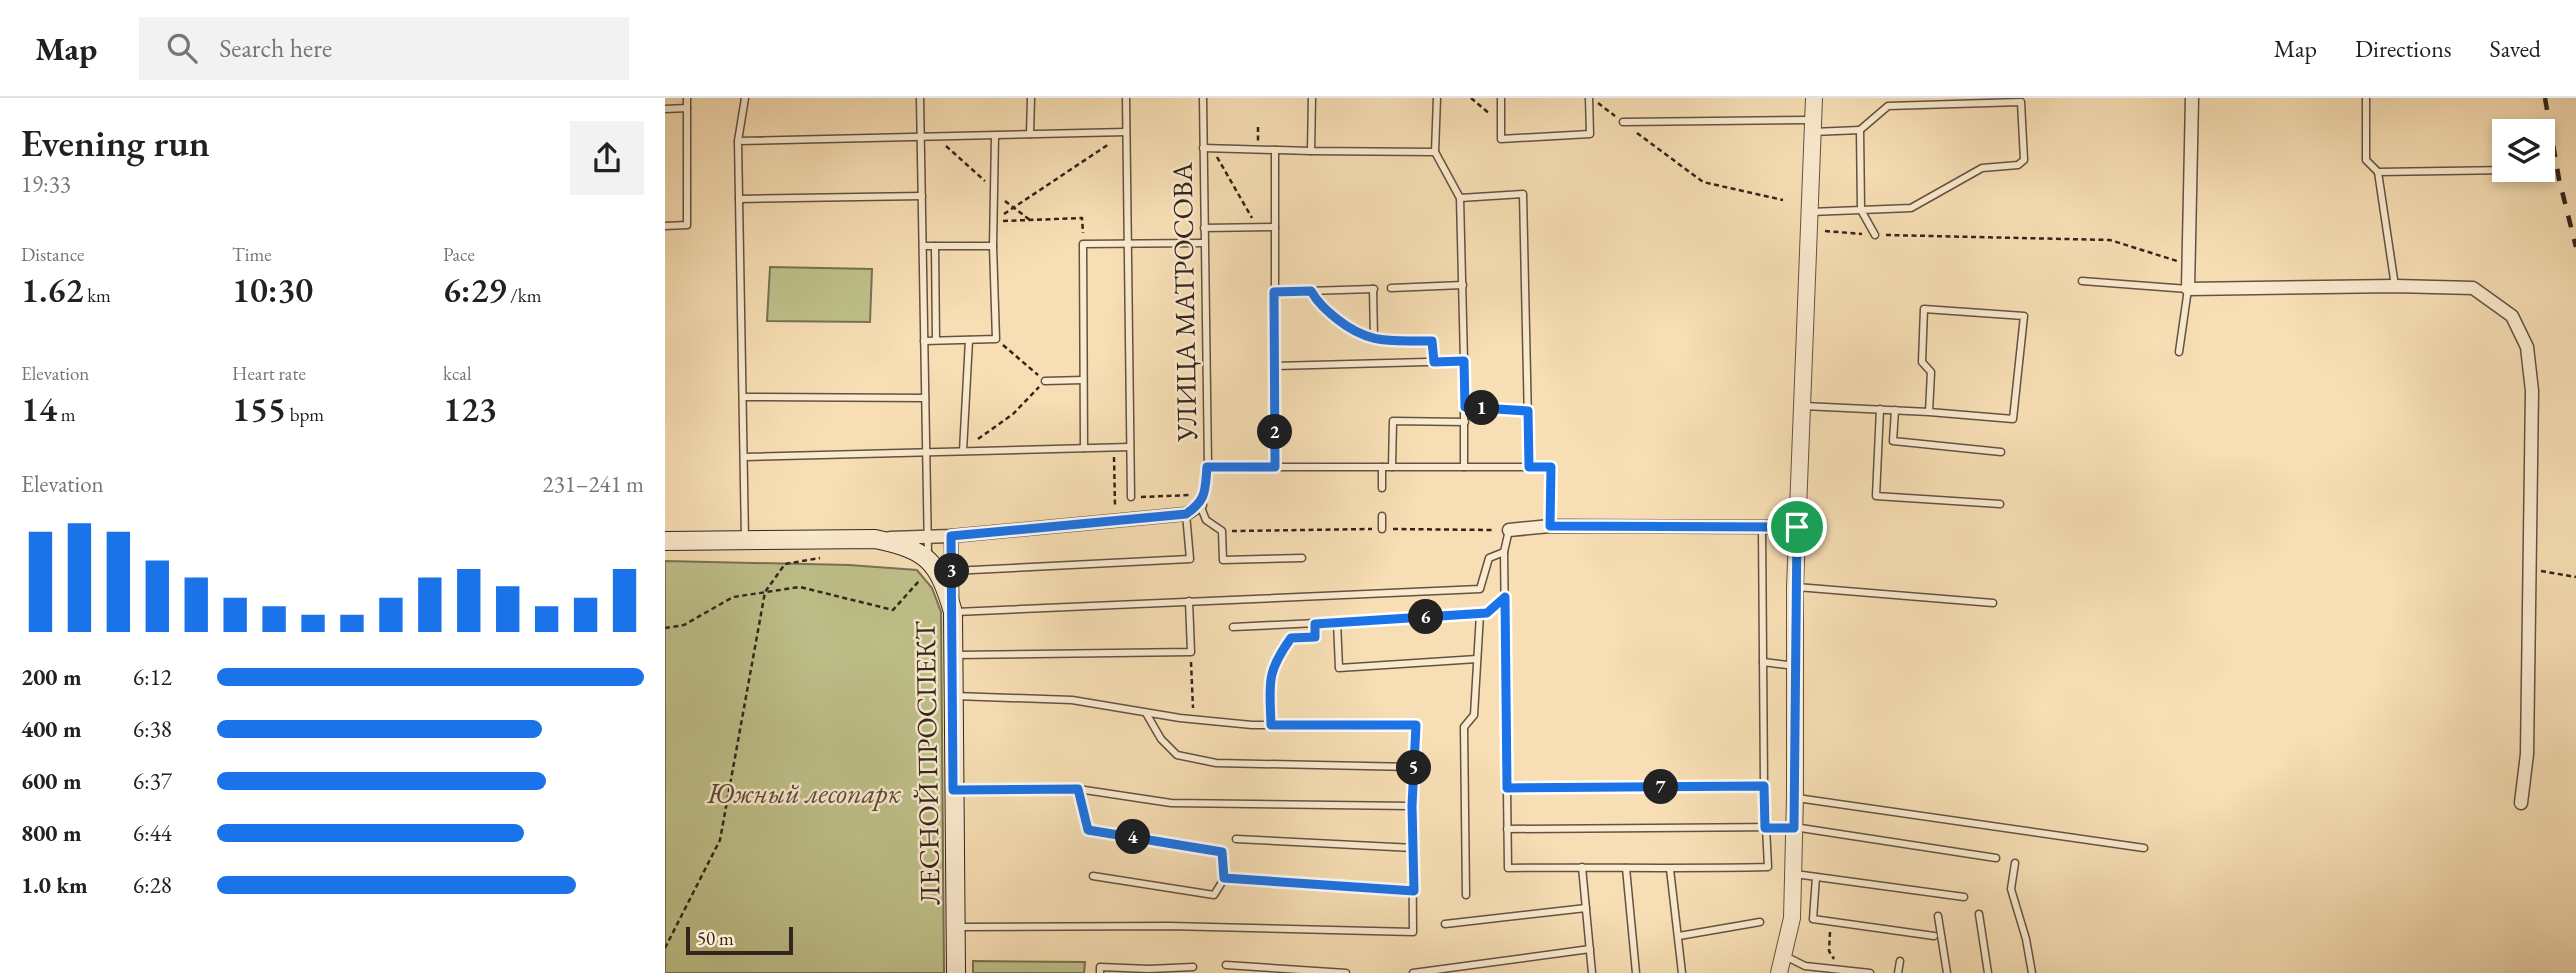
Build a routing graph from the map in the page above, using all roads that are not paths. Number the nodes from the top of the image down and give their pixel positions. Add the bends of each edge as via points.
1 (687, 98) edge
2 (745, 98) edge
3 (920, 98) edge
4 (1031, 98) edge
5 (1126, 98) edge
6 (1203, 98) edge
7 (1312, 98) edge
8 (1437, 98) edge
9 (1501, 98) edge
10 (1590, 98) edge
11 (1812, 98) edge
12 (2192, 98) edge
13 (2366, 98) edge
14 (665, 108) edge
15 (687, 108) junction
16 (1623, 122) road end
17 (1811, 126) junction
18 (1860, 130) junction
19 (1126, 132) junction
20 (1030, 134) junction
21 (995, 135) junction
22 (921, 138) junction
23 (738, 141) junction
24 (1203, 148) junction
25 (1275, 150) junction
26 (1311, 151) junction
27 (1435, 152) junction
28 (2492, 170) edge
29 (2378, 172) junction
30 (922, 196) junction
31 (1460, 198) junction
32 (739, 200) junction
33 (1861, 210) junction
34 (1809, 212) junction
35 (665, 226) edge
36 (1275, 227) junction
37 (1205, 228) junction
38 (1875, 235) road end
39 (1204, 243) junction
40 (1126, 244) junction
41 (923, 246) junction
42 (935, 246) junction
43 (993, 246) junction
44 (2082, 281) dead end
45 (1463, 285) junction
46 (2395, 286) junction
47 (1391, 288) dead end
48 (2188, 289) junction
49 (1274, 292) junction
50 (936, 340) junction
51 (969, 340) junction
52 (924, 341) junction
53 (2179, 352) dead end
54 (1464, 361) junction
55 (1434, 362) junction
56 (1275, 366) junction
57 (1083, 380) junction
58 (1045, 381) road end
59 (744, 397) junction
60 (925, 398) junction
61 (1802, 406) junction
62 (1465, 407) junction
63 (1880, 409) junction
64 (1895, 410) junction
65 (1528, 411) junction
66 (1929, 412) junction
67 (1465, 422) junction
68 (1130, 447) junction
69 (1084, 448) junction
70 (963, 451) junction
71 (926, 452) junction
72 (2001, 452) dead end
73 (744, 457) junction
74 (1207, 467) junction
75 (1275, 467) junction
76 (1382, 467) junction
77 (1392, 467) junction
78 (1464, 467) junction
79 (1529, 467) junction
80 (1382, 488) dead end
81 (1131, 497) road end
82 (1202, 500) junction
83 (2000, 504) dead end
84 (1186, 514) junction
85 (1382, 516) dead end
86 (1762, 525) junction
87 (1550, 526) junction
88 (1797, 527) junction
89 (1382, 529) road end
90 (1509, 530) joint
91 (927, 536) junction
92 (951, 536) junction
93 (875, 539) junction
94 (665, 541) edge
95 (745, 541) junction
96 (1504, 552) junction
97 (927, 558) junction
98 (1303, 558) dead end
99 (952, 571) junction
100 (1795, 587) junction
101 (1505, 597) junction
102 (1189, 601) junction
103 (1993, 603) dead end
104 (953, 612) junction
105 (1480, 614) junction
106 (1337, 622) junction
107 (1233, 627) dead end
108 (953, 655) junction
109 (1477, 659) junction
110 (1763, 662) junction
111 (1795, 666) junction
112 (1270, 675) road end
113 (954, 696) junction
114 (1146, 713) junction
115 (1271, 725) junction
116 (1414, 767) junction
117 (1764, 786) junction
118 (1507, 788) junction
119 (1078, 789) junction
120 (953, 790) junction
121 (1795, 797) junction
122 (2521, 803) dead end
123 (1412, 806) junction
124 (1507, 828) junction
125 (1765, 828) junction
126 (1794, 828) junction
127 (1236, 839) dead end
128 (1414, 848) junction
129 (2144, 848) dead end
130 (1996, 858) dead end
131 (2015, 863) dead end
132 (1582, 867) junction
133 (1626, 868) junction
134 (1670, 869) junction
135 (1793, 874) junction
136 (1093, 876) dead end
137 (1816, 877) junction
138 (1224, 878) junction
139 (1414, 891) junction
140 (1466, 895) dead end
141 (1963, 897) dead end
142 (1586, 908) junction
143 (1979, 914) dead end
144 (1938, 916) dead end
145 (1760, 922) dead end
146 (1445, 924) dead end
147 (955, 927) junction
148 (1679, 936) junction
149 (1934, 936) dead end
150 (1590, 949) junction
151 (1900, 961) dead end
152 (1226, 965) dead end
153 (1193, 967) dead end
154 (1782, 968) edge
155 (955, 973) edge
156 (1100, 973) edge
157 (1346, 973) edge
158 (1413, 973) edge
159 (1592, 973) edge
160 (1636, 973) edge
161 (1682, 973) edge
162 (1870, 973) edge
163 (1898, 973) edge
164 (1947, 973) edge
165 (1988, 973) edge
166 (2032, 973) edge

1 - 15 lane
2 - 23 lane
3 - 22 lane
4 - 20 lane
5 - 19 lane
6 - 24 lane, УЛИЦА МАТРОСОВА
7 - 26 lane
8 - 27 lane
9 - 10 lane via 1501,139 1590,134
11 - 17 street
12 - 48 street
13 - 29 lane via 2366,160
14 - 15 lane
15 - 35 lane via 687,225
16 - 17 lane
17 - 18 lane
17 - 34 street
18 - 33 lane
18 - 33 lane via 1888,106 2021,102 2024,160 2018,165 1982,168 1911,208
19 - 20 lane
19 - 40 lane
20 - 21 lane
21 - 22 lane
21 - 43 lane
22 - 23 lane
22 - 30 lane
23 - 32 lane
24 - 25 lane
24 - 37 lane, УЛИЦА МАТРОСОВА
25 - 26 lane
25 - 36 lane
26 - 27 lane
27 - 31 lane
28 - 29 lane
29 - 46 lane
30 - 32 lane
30 - 41 lane
31 - 45 lane
31 - 65 lane via 1523,194
32 - 59 lane
33 - 34 lane
33 - 38 lane
34 - 61 street
36 - 37 lane
36 - 49 lane
37 - 39 lane, УЛИЦА МАТРОСОВА
39 - 40 lane
39 - 74 lane, УЛИЦА МАТРОСОВА
40 - 57 lane via 1083,244
40 - 68 lane
41 - 42 lane
41 - 52 lane
42 - 43 lane
42 - 50 lane
43 - 51 lane via 996,339
44 - 48 lane
45 - 47 lane
45 - 54 lane
46 - 48 street
46 - 122 street via 2473,288 2512,316 2527,347 2532,391 2531,569 2527,754
48 - 53 lane
49 - 55 lane via 1374,289 1374,339 1432,341
49 - 56 lane
50 - 51 lane
50 - 52 lane
51 - 70 lane
52 - 60 lane
54 - 55 lane
54 - 62 lane
55 - 56 lane
56 - 75 lane
57 - 58 lane
57 - 69 lane
59 - 60 lane
59 - 73 lane
60 - 71 lane
61 - 63 lane
61 - 88 street
62 - 65 lane
62 - 67 lane
63 - 64 lane
63 - 83 lane via 1876,496
64 - 66 lane
64 - 72 lane via 1893,441
65 - 79 lane
66 - 66 lane via 1931,372 1922,362 1924,309 2024,316 2013,419
67 - 77 lane via 1393,421
67 - 78 lane
68 - 69 lane
68 - 81 lane
69 - 70 lane
70 - 71 lane
71 - 73 lane
71 - 91 lane
73 - 95 lane
74 - 75 lane
74 - 82 lane, УЛИЦА МАТРОСОВА
75 - 76 lane
76 - 77 lane
76 - 80 lane
77 - 78 lane
78 - 79 lane
79 - 87 lane via 1551,467
82 - 84 street
82 - 98 lane via 1206,520 1222,531 1223,560
84 - 92 street
84 - 99 lane via 1190,559
85 - 89 lane
86 - 87 street
86 - 88 street
86 - 110 lane
87 - 90 street
88 - 100 street
90 - 96 lane
91 - 92 street
91 - 93 street
91 - 97 lane
92 - 99 street
93 - 95 main road
93 - 97 main road via 905,545
94 - 95 main road
96 - 101 lane
96 - 102 lane via 1489,558 1480,589
97 - 104 main road, ЛЕСНОЙ ПРОСПЕКТ via 944,581
99 - 104 street
100 - 103 lane
100 - 111 street
101 - 105 lane
101 - 118 lane
102 - 104 lane
102 - 108 lane via 1191,652
104 - 108 main road, ЛЕСНОЙ ПРОСПЕКТ
105 - 106 lane
105 - 109 lane
106 - 107 lane
106 - 109 lane via 1339,668
108 - 113 main road, ЛЕСНОЙ ПРОСПЕКТ
109 - 140 lane via 1474,715 1464,727
110 - 111 lane
110 - 117 lane
111 - 121 street
112 - 115 lane
113 - 114 lane via 1072,700
113 - 120 main road, ЛЕСНОЙ ПРОСПЕКТ
114 - 115 lane
114 - 116 lane via 1177,755 1216,763
115 - 116 lane via 1416,725
116 - 123 lane
117 - 118 lane
117 - 125 lane
118 - 124 lane
119 - 120 lane
119 - 123 lane via 1171,803
119 - 138 lane via 1088,830 1222,852
120 - 147 main road, ЛЕСНОЙ ПРОСПЕКТ
121 - 126 street
121 - 129 lane
123 - 128 lane
124 - 125 lane
124 - 132 lane via 1508,868
125 - 126 lane
125 - 134 lane via 1768,867
126 - 130 lane
126 - 135 street
127 - 128 lane
128 - 139 lane
131 - 166 lane via 2011,889
132 - 133 lane
132 - 142 lane
133 - 134 lane
133 - 160 lane
134 - 148 lane
135 - 137 lane
135 - 154 street via 1792,918
136 - 138 lane via 1214,895
137 - 141 lane
137 - 149 lane via 1813,919
138 - 139 lane
139 - 147 lane via 1413,932
142 - 146 lane
142 - 150 lane
143 - 165 lane
144 - 164 lane
145 - 148 lane
147 - 155 main road, ЛЕСНОЙ ПРОСПЕКТ
148 - 161 lane
150 - 158 lane
150 - 159 lane
151 - 163 lane
152 - 157 lane
153 - 156 lane via 1100,967
154 - 162 lane

